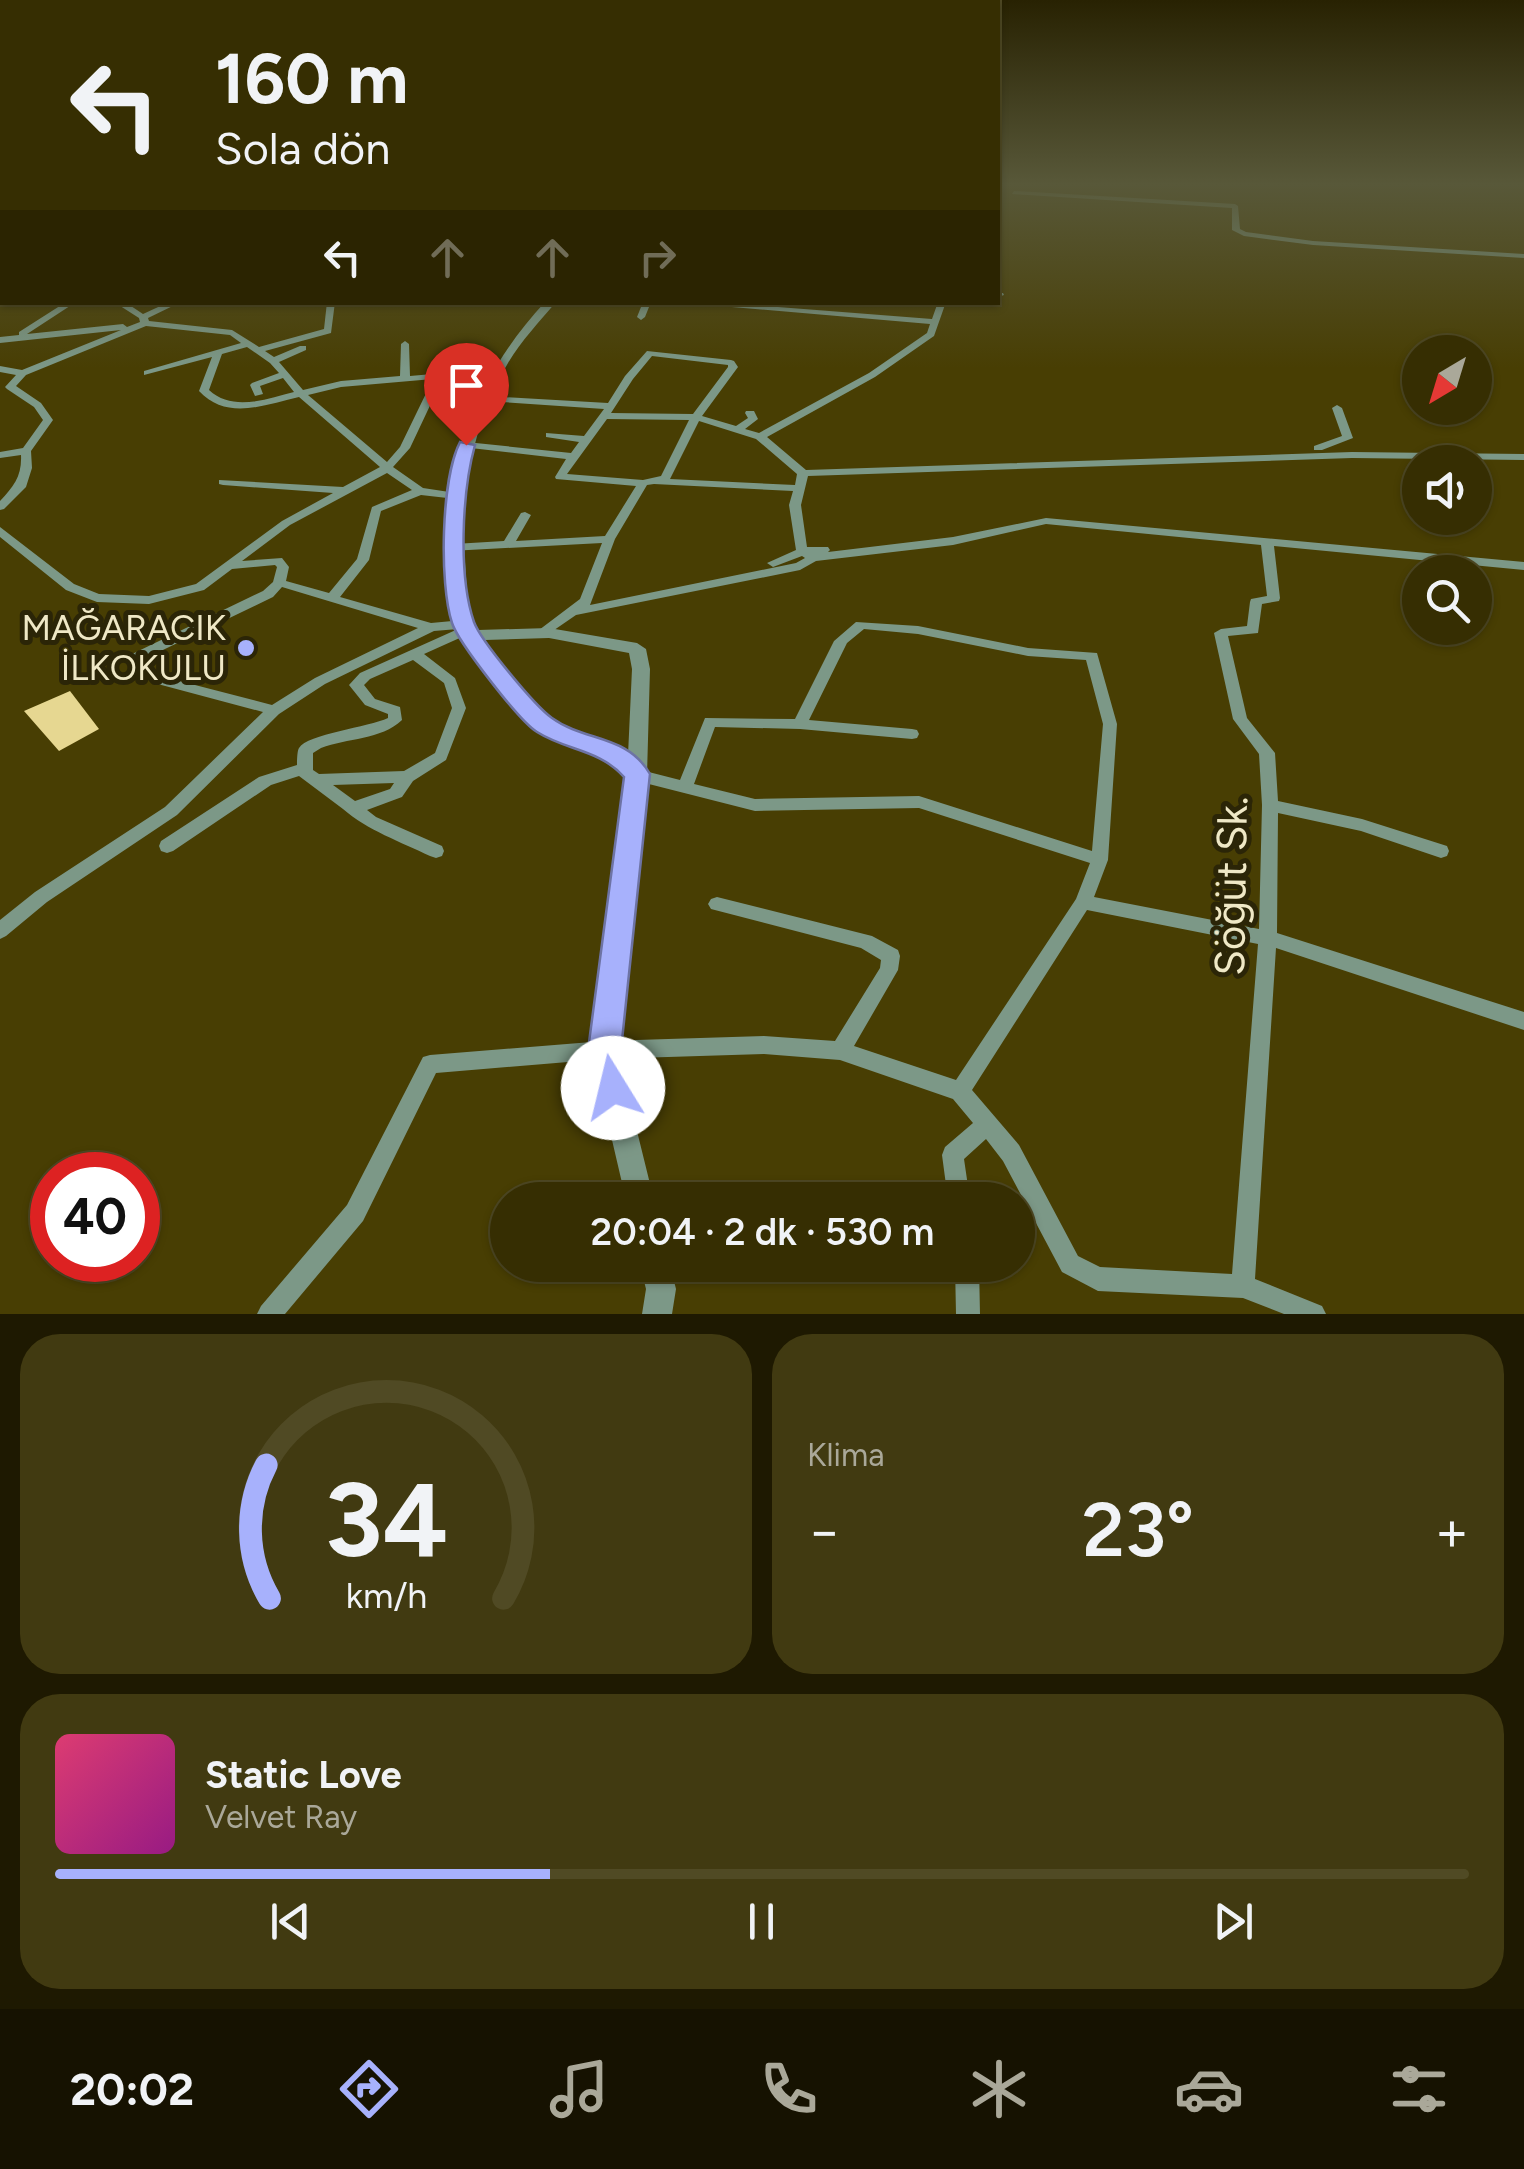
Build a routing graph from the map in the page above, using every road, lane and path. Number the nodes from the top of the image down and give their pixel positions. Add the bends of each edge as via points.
1 (1349, 245) edge
2 (1524, 256) edge
3 (67, 305) edge
4 (122, 305) edge
5 (172, 305) edge
6 (331, 305) edge
7 (548, 305) edge
8 (646, 305) edge
9 (733, 305) edge
10 (941, 305) edge
11 (641, 317) dead end
12 (144, 320) junction
13 (934, 322) junction
14 (133, 327) junction
15 (16, 337) junction
16 (251, 342) junction
17 (0, 344) edge
18 (404, 344) dead end
19 (303, 348) dead end
20 (232, 352) dead end
21 (217, 356) junction
22 (273, 361) junction
23 (203, 367) dead end
24 (0, 369) edge
25 (500, 371) junction
26 (23, 373) junction
27 (147, 373) dead end
28 (286, 374) junction
29 (440, 376) junction
30 (406, 378) junction
31 (299, 392) junction
32 (258, 394) dead end
33 (486, 398) junction
34 (1338, 408) dead end
35 (607, 411) junction
36 (750, 413) dead end
37 (696, 417) junction
38 (738, 430) junction
39 (550, 435) dead end
40 (760, 436) junction
41 (584, 439) junction
42 (466, 445) junction
43 (26, 451) junction
44 (0, 455) edge
45 (571, 456) junction
46 (1524, 457) edge
47 (1062, 462) junction
48 (388, 468) junction
49 (804, 473) junction
50 (222, 482) dead end
51 (658, 482) junction
52 (643, 483) junction
53 (797, 488) junction
54 (344, 490) junction
55 (420, 491) junction
56 (456, 496) junction
57 (652, 498) dead end
58 (0, 507) edge
59 (525, 516) dead end
60 (0, 531) edge
61 (609, 538) junction
62 (1267, 542) junction
63 (508, 544) junction
64 (454, 548) junction
65 (808, 555) junction
66 (1524, 562) edge
67 (234, 566) junction
68 (279, 584) junction
69 (334, 595) junction
70 (581, 606) junction
71 (430, 627) junction
72 (468, 629) junction
73 (544, 633) junction
74 (414, 653) junction
75 (274, 710) junction
76 (800, 724) junction
77 (912, 734) dead end
78 (310, 774) junction
79 (637, 774) junction
80 (406, 778) junction
81 (686, 785) junction
82 (1270, 805) junction
83 (351, 809) junction
84 (167, 846) dead end
85 (436, 850) dead end
86 (1441, 851) dead end
87 (1100, 860) junction
88 (1083, 902) junction
89 (716, 904) dead end
90 (0, 931) edge
91 (1268, 938) junction
92 (1524, 1021) edge
93 (604, 1050) junction
94 (840, 1051) junction
95 (960, 1091) junction
96 (987, 1124) junction
97 (636, 1182) edge
98 (957, 1182) edge
99 (660, 1282) edge
100 (968, 1282) edge
101 (1243, 1286) junction
102 (269, 1314) edge
103 (657, 1314) edge
104 (968, 1314) edge
105 (1314, 1314) edge

1 - 2 street
3 - 15 street
4 - 12 street
5 - 12 street
6 - 16 street via 328,331
7 - 25 street
8 - 11 street
9 - 13 street
10 - 13 street
12 - 14 street
12 - 16 street
13 - 40 street via 931,334 872,375
14 - 15 street
14 - 26 street
15 - 17 street
16 - 21 street
16 - 22 street
18 - 30 street
19 - 22 street
20 - 21 street
21 - 23 street
21 - 27 street
21 - 31 street via 204,391 218,403 249,406
22 - 28 street
24 - 26 street
25 - 29 street
25 - 33 street
26 - 43 street via 10,387 48,420
28 - 31 street
28 - 32 street via 259,382
29 - 30 street
29 - 48 street via 406,448
30 - 31 street
31 - 48 street
33 - 35 street
33 - 42 street
34 - 47 street via 1348,438 1337,445 1096,452 1070,454
35 - 37 street
35 - 37 street via 621,383 650,353 731,362
35 - 41 street
36 - 38 street via 753,419
37 - 38 street
37 - 51 street
38 - 40 street
39 - 41 street
40 - 49 street
41 - 45 street
42 - 45 street
42 - 56 street
43 - 44 street
43 - 58 street via 20,487
45 - 52 street via 560,478
46 - 47 street
47 - 49 street
48 - 54 street
48 - 55 street
49 - 53 street
50 - 54 street
51 - 52 street
51 - 53 street
51 - 57 street
52 - 61 street
53 - 65 street
54 - 67 street via 286,523
55 - 56 street
55 - 69 street via 376,509 363,560
56 - 64 street
59 - 63 street
60 - 67 street via 70,587 96,598 149,600 200,587
61 - 63 street
61 - 70 street
62 - 65 street via 1046,522 953,540
62 - 66 street
62 - 82 street, Söğüt Sk. via 1274,598 1256,602 1252,630 1221,633 1240,719 1266,754
63 - 64 street
64 - 72 street
65 - 66 street via 1034,516
65 - 70 street via 800,566
67 - 68 street via 278,561
68 - 69 street
68 - 75 street via 134,659 159,680
69 - 71 street via 386,618
70 - 73 street
71 - 72 street
71 - 75 street
72 - 73 street
72 - 74 street
72 - 79 street via 546,726 616,752
73 - 79 street via 637,648
74 - 78 street via 356,685 370,702 395,711 395,720 323,738 305,750
74 - 80 street via 450,681 458,708 442,756
75 - 90 street via 171,811
76 - 77 street
76 - 81 street via 710,722
76 - 87 street via 840,641 860,625 1092,656 1110,724
78 - 80 street
78 - 83 street
78 - 84 street via 266,780
79 - 81 street
79 - 93 street
80 - 83 street via 396,793
81 - 87 street via 755,805 920,802
82 - 86 street
82 - 91 street, Söğüt Sk.
83 - 85 street
87 - 88 street
88 - 91 street
88 - 95 street
89 - 94 street via 866,941 891,956
91 - 92 street
91 - 101 street, Söğüt Sk.
93 - 94 street
93 - 97 street
93 - 102 street via 430,1064 355,1212
94 - 95 street
95 - 96 street
96 - 98 street via 953,1155
96 - 101 street via 1011,1153 1070,1264 1098,1278
99 - 103 street
100 - 104 street
101 - 105 street

